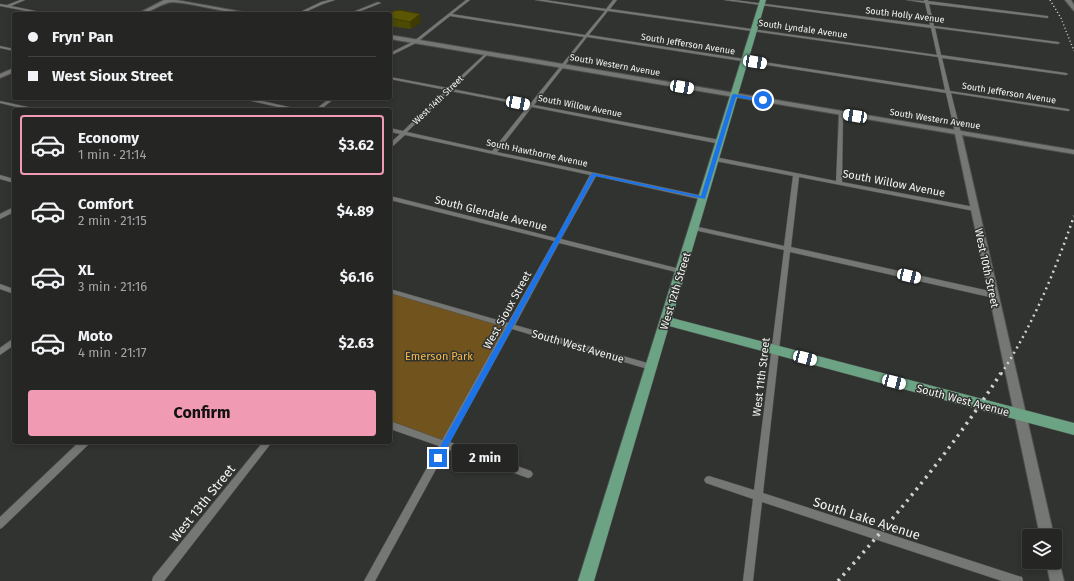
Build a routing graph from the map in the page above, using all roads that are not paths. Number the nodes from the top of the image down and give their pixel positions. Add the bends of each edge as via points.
1 (23, 0) edge
2 (170, 0) edge
3 (314, 0) edge
4 (333, 0) edge
5 (468, 0) edge
6 (537, 0) edge
7 (615, 0) edge
8 (726, 0) edge
9 (908, 0) edge
10 (1068, 0) edge
11 (927, 1) edge
12 (762, 2) edge
13 (322, 3) junction
14 (379, 3) dead end
15 (0, 5) edge
16 (6, 6) junction
17 (0, 8) edge
18 (1074, 9) edge
19 (607, 10) junction
20 (38, 12) edge
21 (144, 12) edge
22 (239, 12) edge
23 (302, 12) edge
24 (355, 12) edge
25 (449, 15) junction
26 (1047, 16) dead end
27 (933, 27) junction
28 (754, 30) junction
29 (586, 36) junction
30 (392, 37) edge
31 (415, 42) junction
32 (1058, 43) dead end
33 (0, 47) edge
34 (12, 50) edge
35 (392, 54) edge
36 (486, 54) junction
37 (940, 56) junction
38 (744, 61) junction
39 (563, 66) junction
40 (12, 71) edge
41 (1066, 74) dead end
42 (0, 76) edge
43 (392, 78) edge
44 (449, 90) junction
45 (948, 91) junction
46 (734, 95) junction
47 (250, 100) edge
48 (330, 100) edge
49 (0, 102) edge
50 (532, 105) junction
51 (26, 108) edge
52 (288, 108) edge
53 (320, 108) edge
54 (1068, 110) dead end
55 (841, 114) junction
56 (392, 130) edge
57 (404, 133) junction
58 (958, 133) junction
59 (720, 142) junction
60 (392, 144) edge
61 (494, 152) junction
62 (1074, 152) edge
63 (715, 159) junction
64 (594, 174) junction
65 (796, 175) junction
66 (0, 177) edge
67 (12, 180) edge
68 (838, 183) junction
69 (392, 198) edge
70 (703, 198) junction
71 (974, 209) junction
72 (12, 210) edge
73 (0, 217) edge
74 (694, 228) junction
75 (558, 239) junction
76 (787, 248) junction
77 (680, 271) junction
78 (0, 286) edge
79 (12, 291) edge
80 (392, 291) edge
81 (994, 295) junction
82 (666, 321) junction
83 (511, 326) junction
84 (12, 343) edge
85 (775, 350) junction
86 (0, 352) edge
87 (651, 367) junction
88 (1020, 415) junction
89 (392, 426) edge
90 (1074, 429) edge
91 (83, 444) edge
92 (266, 444) edge
93 (445, 445) junction
94 (528, 474) dead end
95 (709, 480) dead end
96 (758, 496) junction
97 (0, 524) edge
98 (1045, 529) edge
99 (1054, 569) edge
100 (157, 581) edge
101 (369, 581) edge
102 (586, 581) edge
103 (748, 581) edge
104 (1018, 581) edge
105 (1057, 581) edge

1 - 16 street
2 - 21 street
2 - 22 street
3 - 13 street
4 - 13 street
5 - 25 street
6 - 19 street, South Lyndale Avenue
7 - 19 street
8 - 12 street, South Holly Avenue
9 - 11 street
10 - 18 street
11 - 26 street
11 - 27 street, West 10th Street
12 - 27 street, South Holly Avenue
12 - 28 main road, West 12th Street
13 - 23 street
14 - 24 street
15 - 16 street
16 - 17 street
16 - 20 street
19 - 28 street, South Lyndale Avenue
19 - 29 street
25 - 29 street, South Jefferson Avenue
25 - 31 street
27 - 32 street, South Holly Avenue
27 - 37 street, West 10th Street
28 - 37 street, South Lyndale Avenue
28 - 38 main road, West 12th Street
29 - 38 street, South Jefferson Avenue
29 - 39 street
30 - 31 street, South Western Avenue
31 - 35 street
31 - 36 street, South Western Avenue
33 - 34 street
36 - 39 street, South Western Avenue
36 - 44 street, West 14th Street
37 - 41 street, South Lyndale Avenue
37 - 45 street, West 10th Street
38 - 45 street, South Jefferson Avenue
38 - 46 main road, West 12th Street
39 - 46 street, South Western Avenue
39 - 50 street
40 - 42 street
43 - 44 street, South Willow Avenue
44 - 50 street, South Willow Avenue
44 - 57 street, West 14th Street
45 - 54 street, South Jefferson Avenue
45 - 58 street, West 10th Street
46 - 55 street, South Western Avenue
46 - 59 main road, West 12th Street
47 - 52 street
48 - 53 street
49 - 51 street
50 - 59 street, South Willow Avenue
50 - 61 street
55 - 58 street, South Western Avenue
55 - 68 street
56 - 57 street, South Hawthorne Avenue
57 - 60 street, West 14th Street
57 - 61 street, South Hawthorne Avenue
58 - 62 street, South Western Avenue
58 - 71 street, West 10th Street
59 - 63 main road, West 12th Street
61 - 64 street, South Hawthorne Avenue
63 - 65 street, South Willow Avenue
63 - 70 main road, West 12th Street
64 - 70 street, South Hawthorne Avenue
64 - 75 street, West Sioux Street
65 - 68 street, South Willow Avenue
65 - 76 street, West 11th Street
66 - 67 street
68 - 71 street, South Willow Avenue
69 - 75 street, South Glendale Avenue
70 - 74 main road, West 12th Street
71 - 81 street, West 10th Street
72 - 73 street
74 - 76 street
74 - 77 main road, West 12th Street
75 - 77 street, South Glendale Avenue
75 - 83 street, West Sioux Street
76 - 81 street
76 - 85 street, West 11th Street
77 - 82 main road, West 12th Street
78 - 79 street
80 - 83 street, South West Avenue
81 - 88 street, West 10th Street
82 - 85 main road, South West Avenue
82 - 87 main road, West 12th Street
83 - 87 street, South West Avenue
83 - 93 street, West Sioux Street
84 - 86 street
85 - 88 main road, South West Avenue
85 - 96 street, West 11th Street
87 - 102 main road, West 12th Street
88 - 90 main road, South West Avenue
88 - 98 street, West 10th Street
89 - 93 street
91 - 97 street
92 - 100 street, West 13th Street
93 - 94 street
93 - 101 street, West Sioux Street
95 - 96 street, South Lake Avenue
96 - 103 street, West 11th Street
96 - 104 street, South Lake Avenue
99 - 105 street

